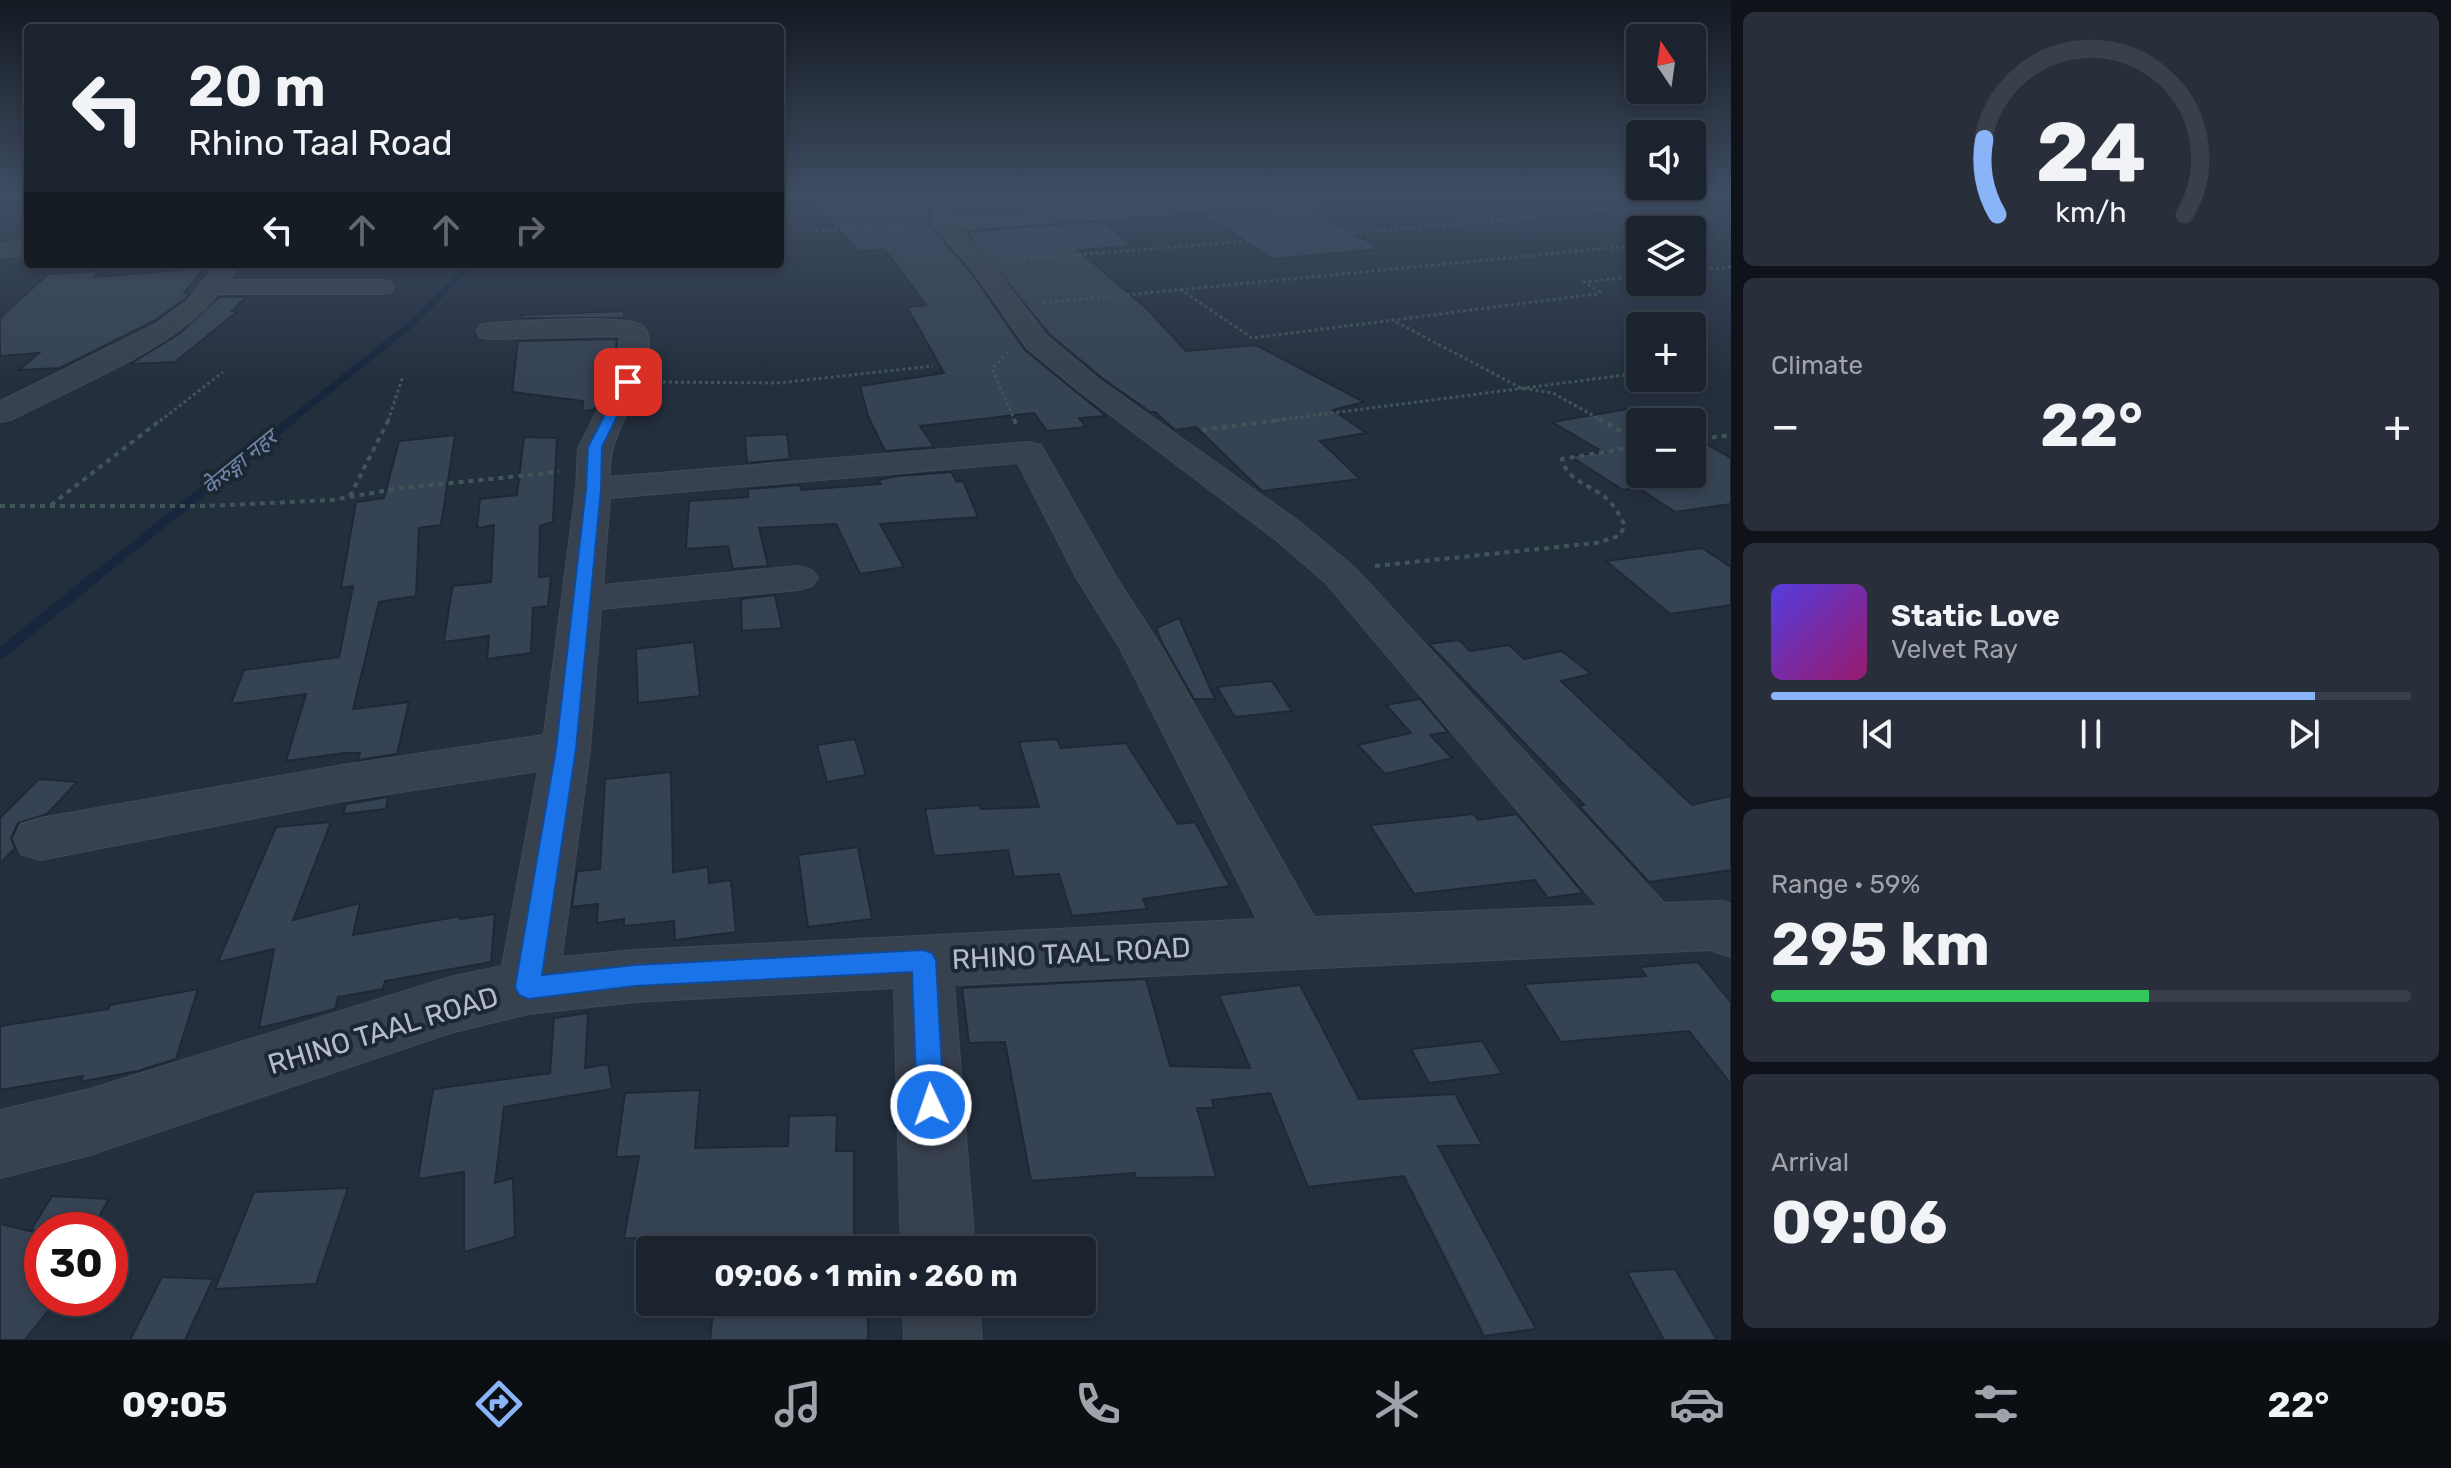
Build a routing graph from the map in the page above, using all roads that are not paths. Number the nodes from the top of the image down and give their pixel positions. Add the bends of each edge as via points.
1 (973, 256) edge
2 (226, 268) edge
3 (211, 287) junction
4 (382, 287) dead end
5 (490, 331) dead end
6 (0, 413) edge
7 (593, 479) junction
8 (798, 578) dead end
9 (583, 599) junction
10 (566, 749) junction
11 (40, 839) dead end
12 (1728, 928) edge
13 (1652, 929) junction
14 (1298, 942) junction
15 (923, 960) junction
16 (528, 987) junction
17 (0, 1144) edge
18 (937, 1236) edge
19 (942, 1316) edge
20 (943, 1340) edge

1 - 13 street via 1037,342 1340,575
2 - 3 street
3 - 4 street
3 - 6 street via 165,330
5 - 7 street via 633,331 636,346 628,382 595,447
7 - 9 street
7 - 14 street via 1029,452
8 - 9 street
9 - 10 street
10 - 11 street via 343,783
10 - 16 street
12 - 13 street, RHINO TAAL ROAD
13 - 14 street, RHINO TAAL ROAD
14 - 15 street, RHINO TAAL ROAD
15 - 16 street, RHINO TAAL ROAD
15 - 18 street
16 - 17 street, RHINO TAAL ROAD via 450,1005 90,1122
19 - 20 street

